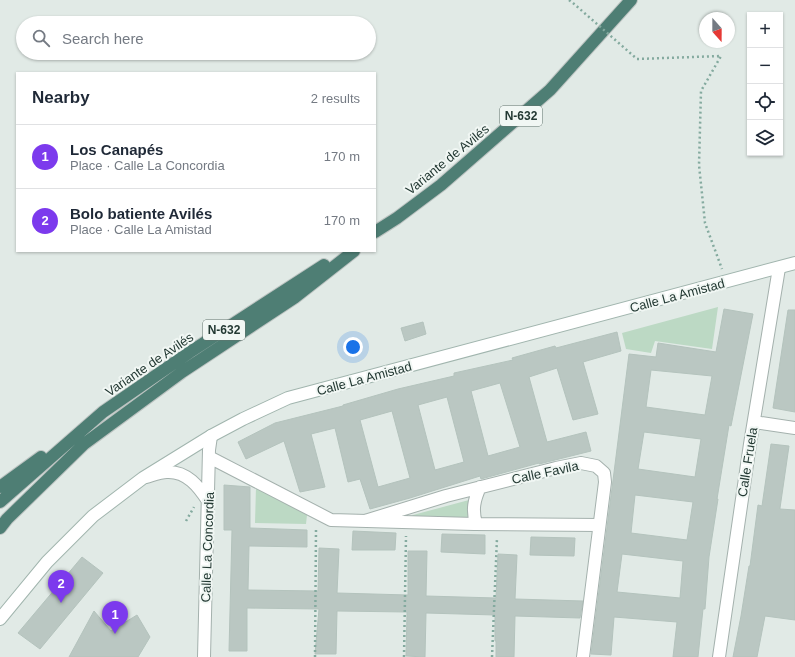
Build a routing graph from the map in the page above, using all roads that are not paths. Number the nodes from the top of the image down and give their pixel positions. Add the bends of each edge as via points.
1 (631, 0) edge
2 (376, 232) edge
3 (344, 252) edge
4 (353, 252) edge
5 (795, 263) edge
6 (779, 268) junction
7 (104, 412) junction
8 (754, 422) junction
9 (795, 428) edge
10 (211, 436) junction
11 (209, 457) junction
12 (143, 478) junction
13 (0, 487) edge
14 (480, 487) junction
15 (208, 501) junction
16 (0, 502) edge
17 (365, 521) junction
18 (476, 523) junction
19 (599, 525) junction
20 (0, 528) edge
21 (0, 619) edge
22 (204, 657) edge
23 (583, 657) edge
24 (719, 657) edge

1 - 2 highway, Variante de Avilés / N-632 via 550,90 441,185
3 - 7 highway, Variante de Avilés / N-632 via 190,352
4 - 20 highway via 294,298 182,372 84,444
5 - 6 street, Calle La Amistad
6 - 8 street, Calle Fruela
6 - 10 street, Calle La Amistad via 288,398
7 - 13 highway
7 - 16 highway, Variante de Avilés / N-632
8 - 9 street
8 - 24 street, Calle Fruela
10 - 11 street, Calle La Concordia
10 - 12 street, Calle La Amistad
11 - 15 street, Calle La Concordia
11 - 17 street, Calle Favila via 331,520
12 - 15 street via 168,472 182,474 199,487
12 - 21 street, Calle La Amistad via 93,516 48,562
14 - 17 street, Calle Favila
14 - 18 street via 473,508
14 - 19 street, Calle Favila via 581,463 596,466 604,473
15 - 22 street, Calle La Concordia
17 - 18 street, Calle Favila
18 - 19 street, Calle Favila
19 - 23 street, Calle Favila

